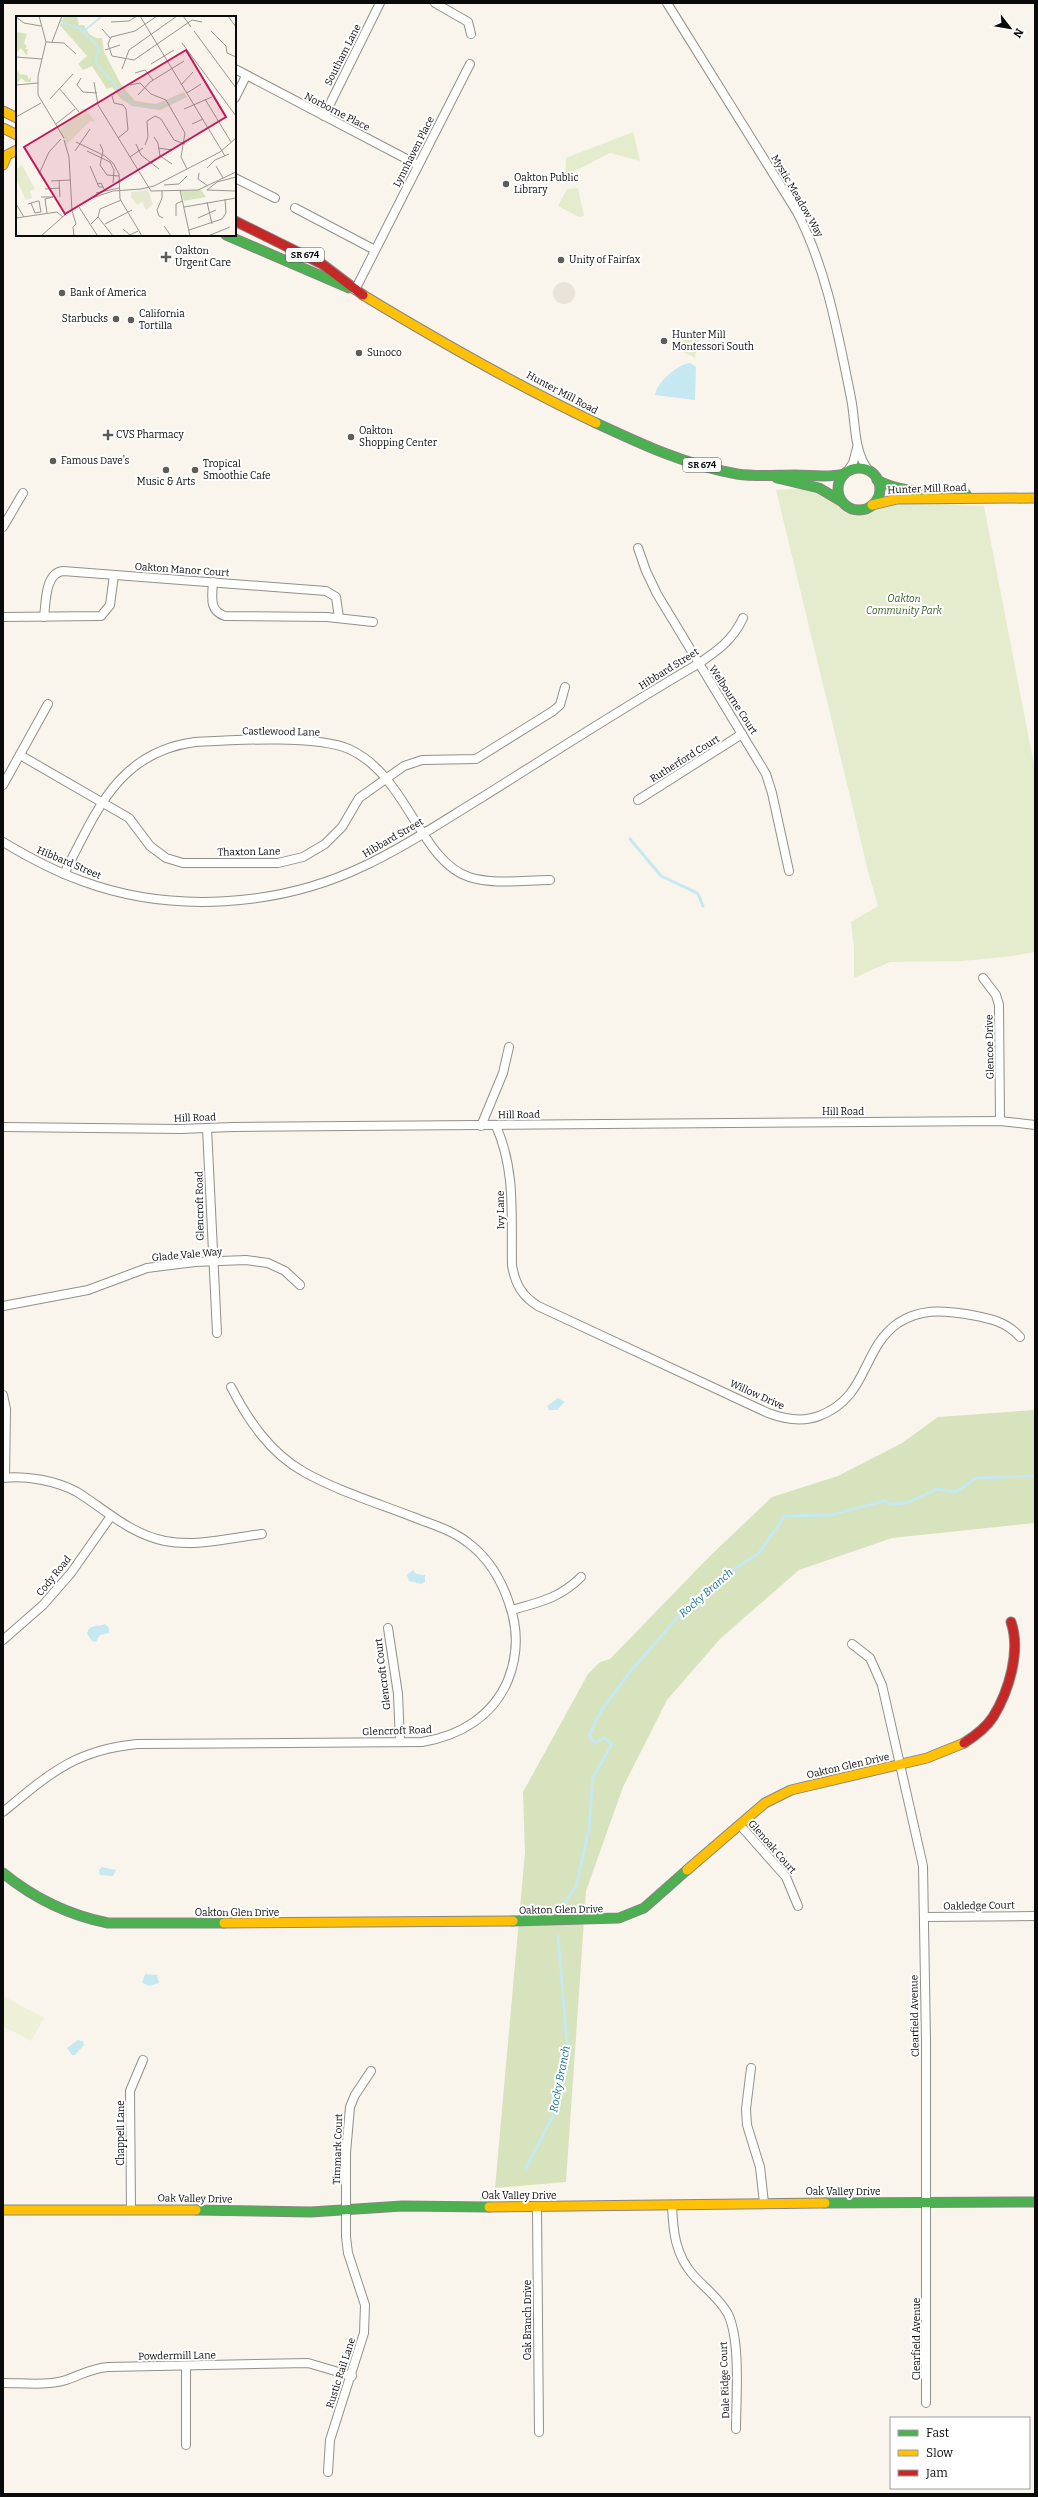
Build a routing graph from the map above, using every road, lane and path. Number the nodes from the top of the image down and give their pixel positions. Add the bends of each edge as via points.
1 (380, 3) edge
2 (435, 3) edge
3 (667, 3) edge
4 (471, 34) dead end
5 (470, 64) dead end
6 (236, 70) edge
7 (246, 76) junction
8 (236, 96) edge
9 (3, 111) edge
10 (324, 116) junction
11 (16, 118) edge
12 (3, 128) edge
13 (16, 134) edge
14 (16, 150) edge
15 (3, 165) edge
16 (418, 165) junction
17 (236, 178) edge
18 (275, 198) dead end
19 (295, 208) dead end
20 (236, 221) edge
21 (228, 236) edge
22 (375, 250) junction
23 (355, 290) junction
24 (857, 445) junction
25 (869, 471) junction
26 (845, 473) junction
27 (774, 477) junction
28 (877, 480) junction
29 (22, 493) dead end
30 (984, 498) junction
31 (1035, 498) edge
32 (842, 501) junction
33 (872, 505) junction
34 (3, 527) edge
35 (638, 548) dead end
36 (114, 575) junction
37 (212, 582) junction
38 (3, 617) edge
39 (44, 617) junction
40 (339, 618) junction
41 (743, 618) dead end
42 (373, 622) dead end
43 (698, 664) junction
44 (566, 687) dead end
45 (48, 704) dead end
46 (742, 734) junction
47 (20, 755) junction
48 (386, 778) junction
49 (3, 785) edge
50 (638, 800) dead end
51 (103, 802) junction
52 (424, 832) junction
53 (3, 842) edge
54 (789, 871) dead end
55 (64, 874) junction
56 (550, 880) dead end
57 (984, 978) dead end
58 (509, 1047) dead end
59 (1000, 1121) junction
60 (1035, 1125) edge
61 (480, 1126) junction
62 (496, 1126) junction
63 (3, 1127) edge
64 (207, 1128) junction
65 (212, 1261) junction
66 (300, 1285) dead end
67 (523, 1294) joint
68 (3, 1306) edge
69 (217, 1332) dead end
70 (1020, 1337) dead end
71 (230, 1387) dead end
72 (3, 1395) edge
73 (4, 1477) edge
74 (111, 1516) junction
75 (262, 1534) dead end
76 (581, 1577) dead end
77 (512, 1610) junction
78 (1011, 1622) dead end
79 (388, 1628) dead end
80 (3, 1640) edge
81 (852, 1644) dead end
82 (400, 1742) junction
83 (901, 1765) junction
84 (3, 1812) edge
85 (740, 1825) junction
86 (3, 1873) edge
87 (798, 1906) dead end
88 (1035, 1916) edge
89 (924, 1917) junction
90 (143, 2060) dead end
91 (751, 2068) dead end
92 (371, 2071) dead end
93 (1035, 2202) edge
94 (925, 2203) junction
95 (764, 2204) junction
96 (672, 2205) junction
97 (537, 2208) junction
98 (131, 2209) junction
99 (3, 2210) edge
100 (346, 2211) junction
101 (186, 2366) junction
102 (352, 2376) junction
103 (3, 2384) edge
104 (926, 2403) dead end
105 (736, 2429) dead end
106 (539, 2432) dead end
107 (186, 2445) dead end
108 (328, 2472) dead end

1 - 10 street, Southam Lane
2 - 4 street via 468,22
3 - 24 street, Mystic Meadow Way via 812,240 825,279 851,400
5 - 16 street, Lynnhaven Place
6 - 7 street, Norborne Place
7 - 8 street
7 - 10 street, Norborne Place
9 - 11 street
10 - 16 street, Norborne Place
12 - 13 street
14 - 15 street via 7,155
16 - 22 street, Lynnhaven Place
17 - 18 street
19 - 22 street
20 - 23 street, Hunter Mill Road / SR 674 via 322,264
21 - 23 street, Hunter Mill Road / SR 674 via 280,257 312,274
22 - 23 street, Lynnhaven Place
23 - 27 street, Hunter Mill Road / SR 674 via 429,335 624,438 711,468 737,474
24 - 25 street, Mystic Meadow Way via 861,460
24 - 26 street, Mystic Meadow Way via 853,463
25 - 26 street, Hunter Mill Road / SR 674 via 858,468
25 - 28 street, Hunter Mill Road / SR 674
26 - 27 street, Hunter Mill Road / SR 674 via 833,477
26 - 32 street via 838,487
27 - 32 street, Hunter Mill Road / SR 674 via 794,484 821,488
28 - 30 street, Hunter Mill Road / SR 674 via 895,488 953,491
28 - 33 street, Hunter Mill Road via 879,494
29 - 34 street
30 - 31 street, Hunter Mill Road / SR 674
30 - 33 street, Hunter Mill Road / SR 674 via 897,499
32 - 33 street, Hunter Mill Road / SR 674 via 846,506 856,510
35 - 43 street, Welbourne Court via 650,582
36 - 37 street, Oakton Manor Court
36 - 39 street via 110,605 105,614 97,617
36 - 39 street, Oakton Manor Court via 77,571 56,573 50,581
37 - 40 street, Oakton Manor Court via 326,591 336,597
37 - 40 street via 212,606 216,612 225,616
38 - 39 street
40 - 42 street
41 - 43 street, Hibbard Street via 737,632 727,644
43 - 46 street, Welbourne Court
43 - 52 street, Hibbard Street
44 - 48 street, Thaxton Lane via 560,705 553,711 476,759 415,761
45 - 47 street
46 - 50 street, Rutherford Court
46 - 54 street, Welbourne Court via 768,781
47 - 49 street
47 - 51 street, Thaxton Lane
48 - 51 street, Castlewood Lane via 367,759 330,743 195,742 166,748 140,761 119,779
48 - 51 street, Thaxton Lane via 359,798 342,827 325,844 303,857 278,863 174,862 157,853 129,818
48 - 52 street, Castlewood Lane
51 - 55 street, Castlewood Lane
52 - 55 street, Hibbard Street via 383,857 340,877 292,891 243,900 192,901 142,896 106,889
52 - 56 street, Castlewood Lane via 445,863 467,876 488,880
53 - 55 street, Hibbard Street
57 - 59 street, Glencoe Drive via 996,995 999,1005
58 - 61 street via 503,1073
59 - 60 street, Hill Road
59 - 62 street, Hill Road
61 - 62 street, Hill Road
61 - 64 street, Hill Road
62 - 67 street, Ivy Lane via 505,1145 509,1164 512,1265 514,1276
63 - 64 street, Hill Road
64 - 65 street, Glencroft Road
65 - 66 street, Glade Vale Way via 246,1260 268,1263 285,1271
65 - 68 street, Glade Vale Way via 147,1268 88,1290
65 - 69 street, Glencroft Road
67 - 70 street, Willow Drive via 538,1306 768,1413 788,1419 816,1417 839,1406 856,1387 888,1332 918,1314 945,1311 995,1320 1013,1329
71 - 77 street, Glencroft Road via 244,1414 269,1445 303,1472 446,1530 468,1542 495,1571
72 - 73 street via 6,1409
73 - 74 street via 52,1482 76,1492
74 - 75 street via 130,1529 164,1541 190,1543
74 - 80 street, Cody Road via 71,1573 43,1605
76 - 77 street via 557,1596
77 - 82 street, Glencroft Road via 515,1658 506,1685 488,1711 466,1728 450,1736 422,1742
78 - 83 street, Oakton Glen Drive via 1016,1649 1008,1689 993,1719 970,1741 956,1749
79 - 82 street, Glencroft Court via 398,1694
81 - 83 street, Clearfield Avenue via 870,1658 876,1667
82 - 84 street, Glencroft Road via 116,1746 95,1750 62,1765
83 - 85 street, Oakton Glen Drive via 791,1790 765,1803
83 - 89 street, Clearfield Avenue via 921,1852
85 - 86 street, Oakton Glen Drive via 652,1903 633,1913 604,1921 108,1923 83,1918 53,1907 36,1898
85 - 87 street, Glenoak Court via 790,1882
88 - 89 street, Oakledge Court
89 - 94 street, Clearfield Avenue
90 - 98 street, Chappell Lane via 130,2091
91 - 95 street via 746,2109 747,2125 760,2167
92 - 100 street, Timmark Court via 350,2107 346,2153
93 - 94 street, Oak Valley Drive
94 - 95 street, Oak Valley Drive
94 - 104 street, Clearfield Avenue
95 - 96 street, Oak Valley Drive
96 - 97 street, Oak Valley Drive
96 - 105 street, Dale Ridge Court via 674,2239 678,2252 694,2276 722,2304 732,2328 735,2344
97 - 100 street, Oak Valley Drive via 402,2206
97 - 106 street, Oak Branch Drive
98 - 99 street, Oak Valley Drive
98 - 100 street, Oak Valley Drive
100 - 102 street, Rustic Rail Lane via 348,2253 363,2294 366,2317 361,2349
101 - 102 street, Powdermill Lane via 308,2363
101 - 103 street, Powdermill Lane via 99,2368 51,2383
101 - 107 street
102 - 108 street, Rustic Rail Lane via 330,2440

